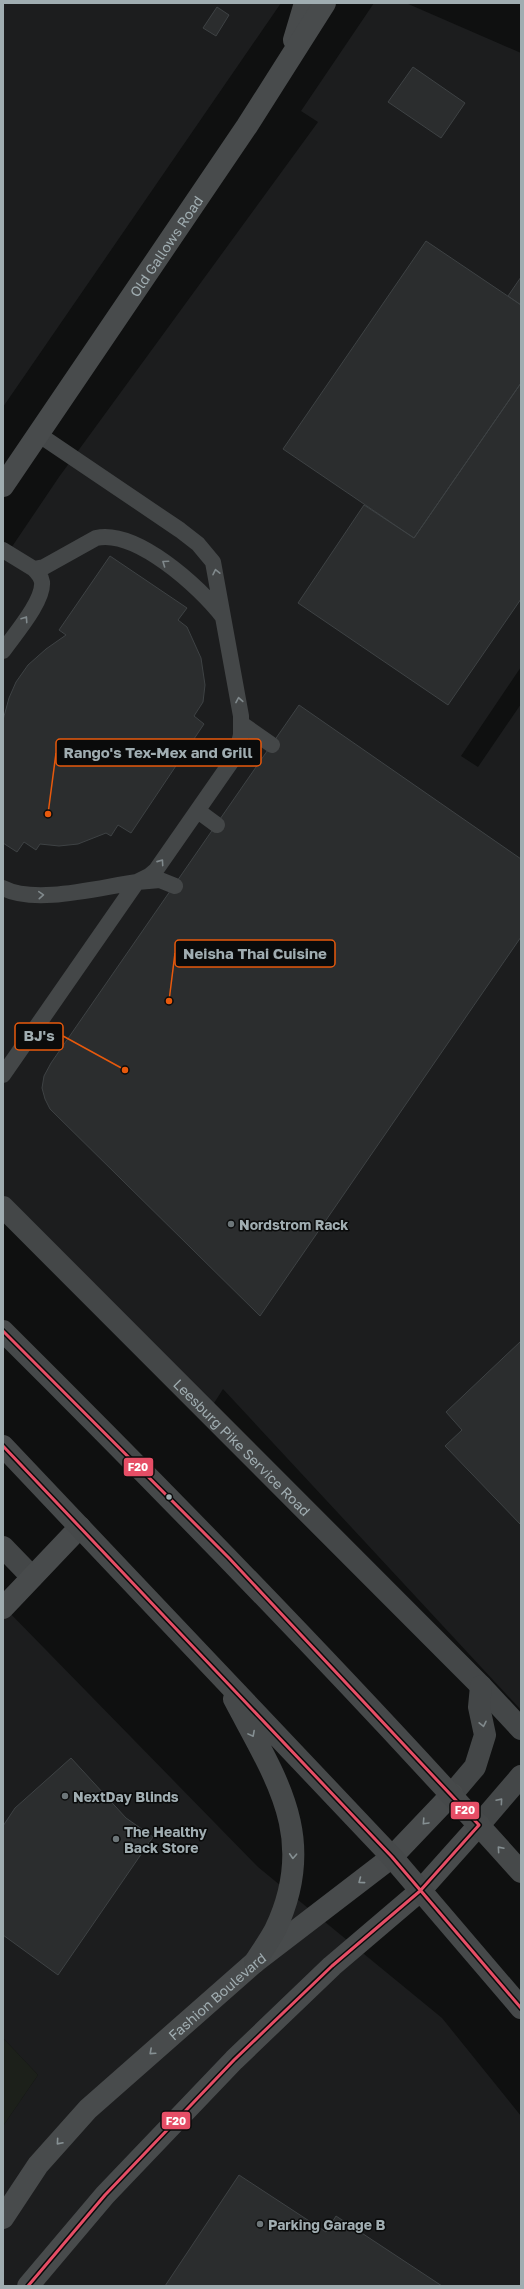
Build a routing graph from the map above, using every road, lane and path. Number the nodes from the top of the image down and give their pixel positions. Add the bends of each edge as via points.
1 (305, 3) edge
2 (325, 3) edge
3 (288, 62) junction
4 (38, 434) junction
5 (3, 486) edge
6 (3, 550) edge
7 (34, 569) junction
8 (224, 618) junction
9 (3, 651) edge
10 (242, 724) junction
11 (272, 745) dead end
12 (198, 811) junction
13 (217, 825) dead end
14 (137, 882) junction
15 (174, 886) dead end
16 (3, 888) edge
17 (3, 1075) edge
18 (3, 1207) edge
19 (3, 1331) edge
20 (3, 1446) edge
21 (80, 1527) junction
22 (3, 1547) edge
23 (32, 1577) junction
24 (3, 1608) edge
25 (221, 1675) junction
26 (481, 1686) junction
27 (521, 1729) edge
28 (521, 1776) edge
29 (452, 1794) junction
30 (479, 1825) junction
31 (392, 1857) junction
32 (521, 1872) edge
33 (420, 1891) junction
34 (256, 1962) junction
35 (521, 2008) edge
36 (3, 2218) edge
37 (28, 2286) edge

1 - 3 street
2 - 3 street, Old Gallows Road
3 - 4 street, Old Gallows Road
4 - 5 street, Old Gallows Road
8 -> 4 lane via 215,568 201,547 180,530
6 - 7 lane
8 -> 7 lane via 196,587 168,565 135,543 116,536 96,538 44,567
9 -> 7 lane via 38,600 42,581
10 -> 8 lane
10 - 11 lane
10 - 12 lane via 236,754
12 - 13 lane
14 -> 12 lane via 156,870
14 - 15 lane via 160,880
16 -> 14 lane via 13,893 33,896
14 - 17 lane
18 - 26 street, Leesburg Pike Service Road
19 - 29 highway via 230,1558
20 - 21 highway
21 - 23 street
21 - 25 highway
22 - 23 street
23 - 24 street
25 - 31 highway
25 -> 34 highway via 279,1785 290,1816 294,1852 292,1879 274,1931
26 - 27 street, Leesburg Pike Service Road
26 -> 29 street via 479,1707 485,1735 476,1767
30 -> 28 street
29 - 30 highway
29 -> 31 street, Fashion Boulevard
32 -> 30 highway
30 - 33 street
31 - 33 highway
31 -> 34 street, Fashion Boulevard
33 - 35 highway
33 - 37 street via 332,1966 234,2060 105,2195
34 -> 36 street, Fashion Boulevard via 88,2109 38,2165

